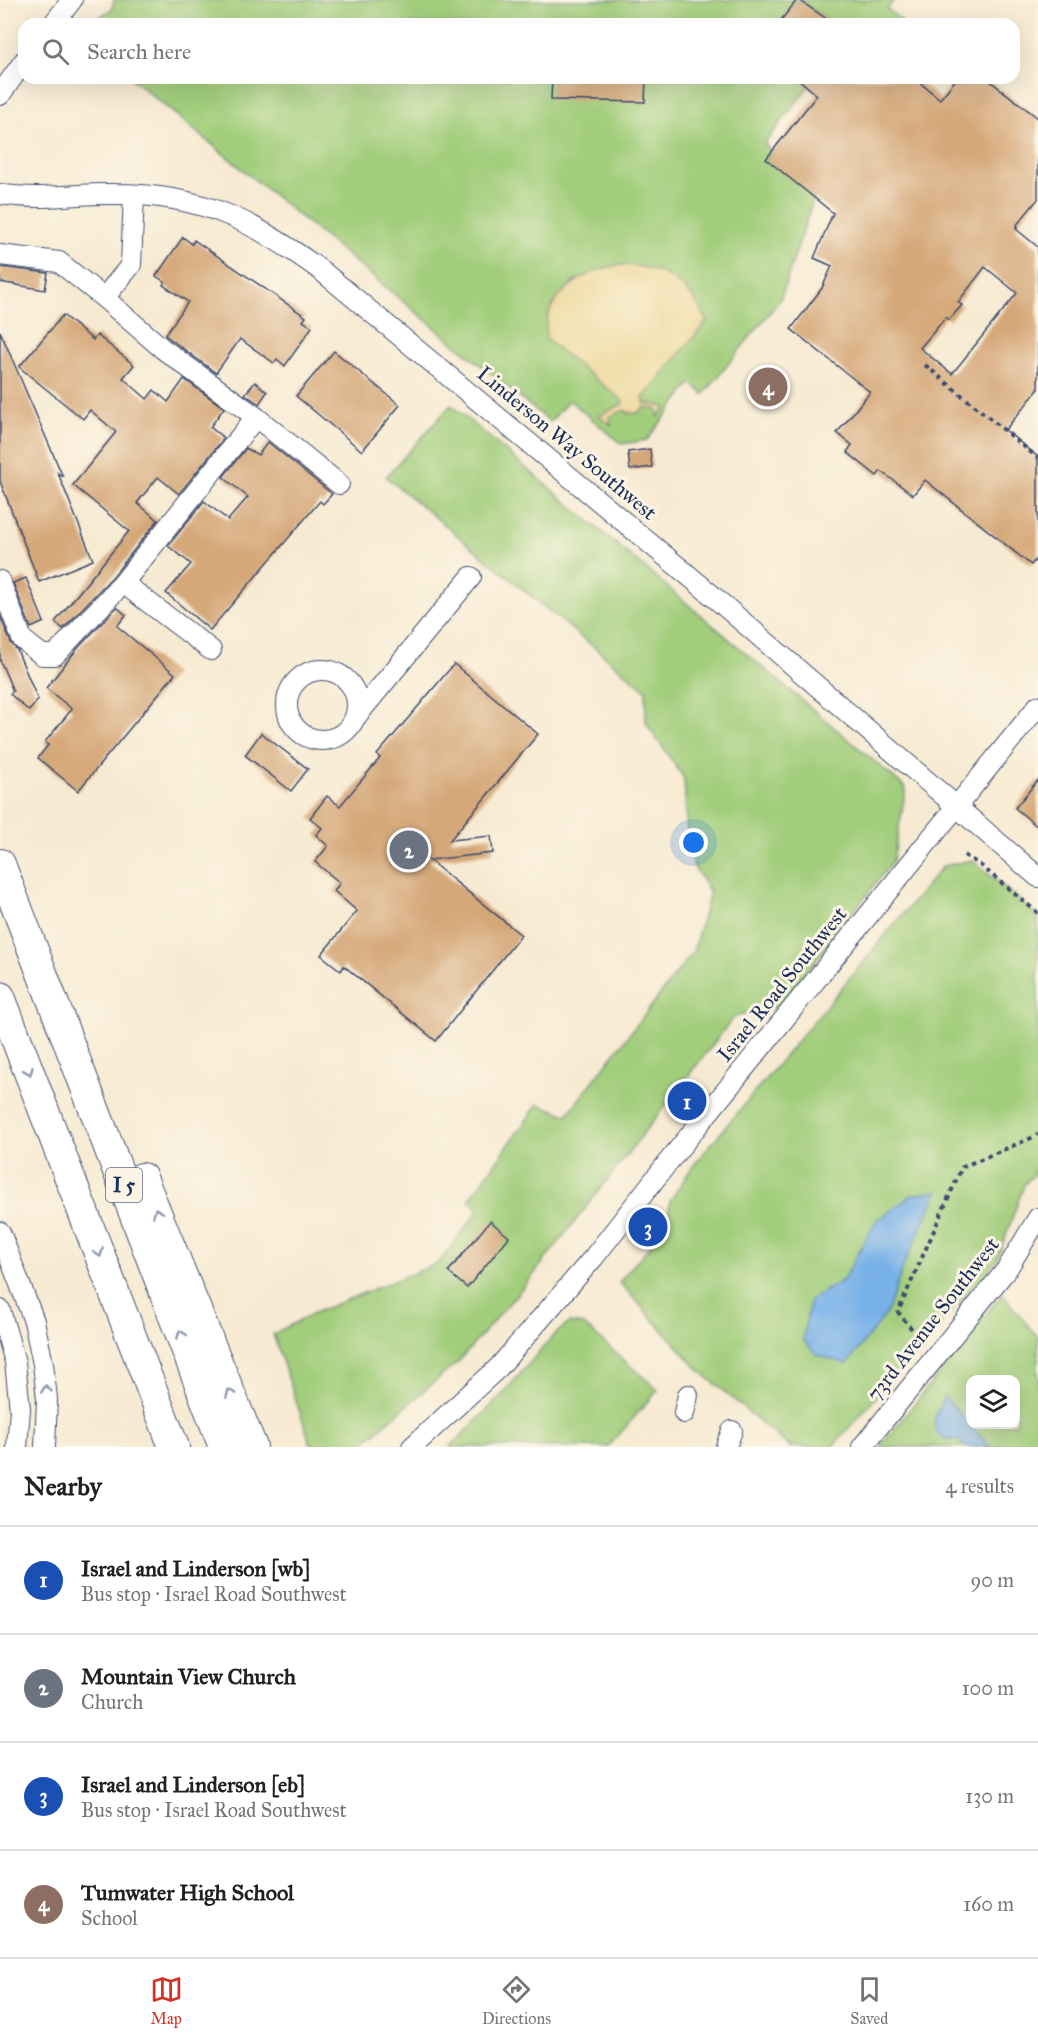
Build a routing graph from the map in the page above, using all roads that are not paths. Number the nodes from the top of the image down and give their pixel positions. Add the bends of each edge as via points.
1 (72, 0) edge
2 (58, 18) edge
3 (18, 70) edge
4 (0, 95) edge
5 (0, 194) edge
6 (134, 195) junction
7 (0, 255) edge
8 (104, 297) junction
9 (256, 417) junction
10 (339, 484) dead end
11 (471, 577) dead end
12 (0, 581) edge
13 (123, 583) junction
14 (211, 650) dead end
15 (1038, 706) edge
16 (355, 718) dead end
17 (957, 806) junction
18 (0, 864) edge
19 (1038, 877) edge
20 (23, 923) junction
21 (0, 997) edge
22 (1038, 1218) edge
23 (0, 1232) edge
24 (0, 1310) edge
25 (17, 1447) edge
26 (45, 1447) edge
27 (174, 1447) edge
28 (225, 1447) edge
29 (252, 1447) edge
30 (412, 1447) edge
31 (862, 1447) edge

1 - 2 street
3 - 4 street
5 - 6 street, Linderson Way Southwest
6 - 8 street via 131,265
6 - 17 street, Linderson Way Southwest via 182,200 248,222 323,272 700,585
7 - 8 street via 59,262
8 - 9 street via 163,349
9 - 10 street
9 - 13 street
11 - 16 street
12 - 13 street via 22,639 42,655 55,655
13 - 14 street
15 - 17 street, Israel Road Southwest
17 - 19 street, Linderson Way Southwest
17 - 30 street, Israel Road Southwest via 594,1257 498,1368
18 - 20 highway, I 5
28 -> 20 highway, I 5
29 -> 20 highway via 106,1091
21 -> 27 highway, I 5
22 - 31 street, 73rd Avenue Southwest via 1007,1269
26 -> 23 street via 47,1399 41,1353 34,1321
24 - 25 street via 15,1362 20,1409

